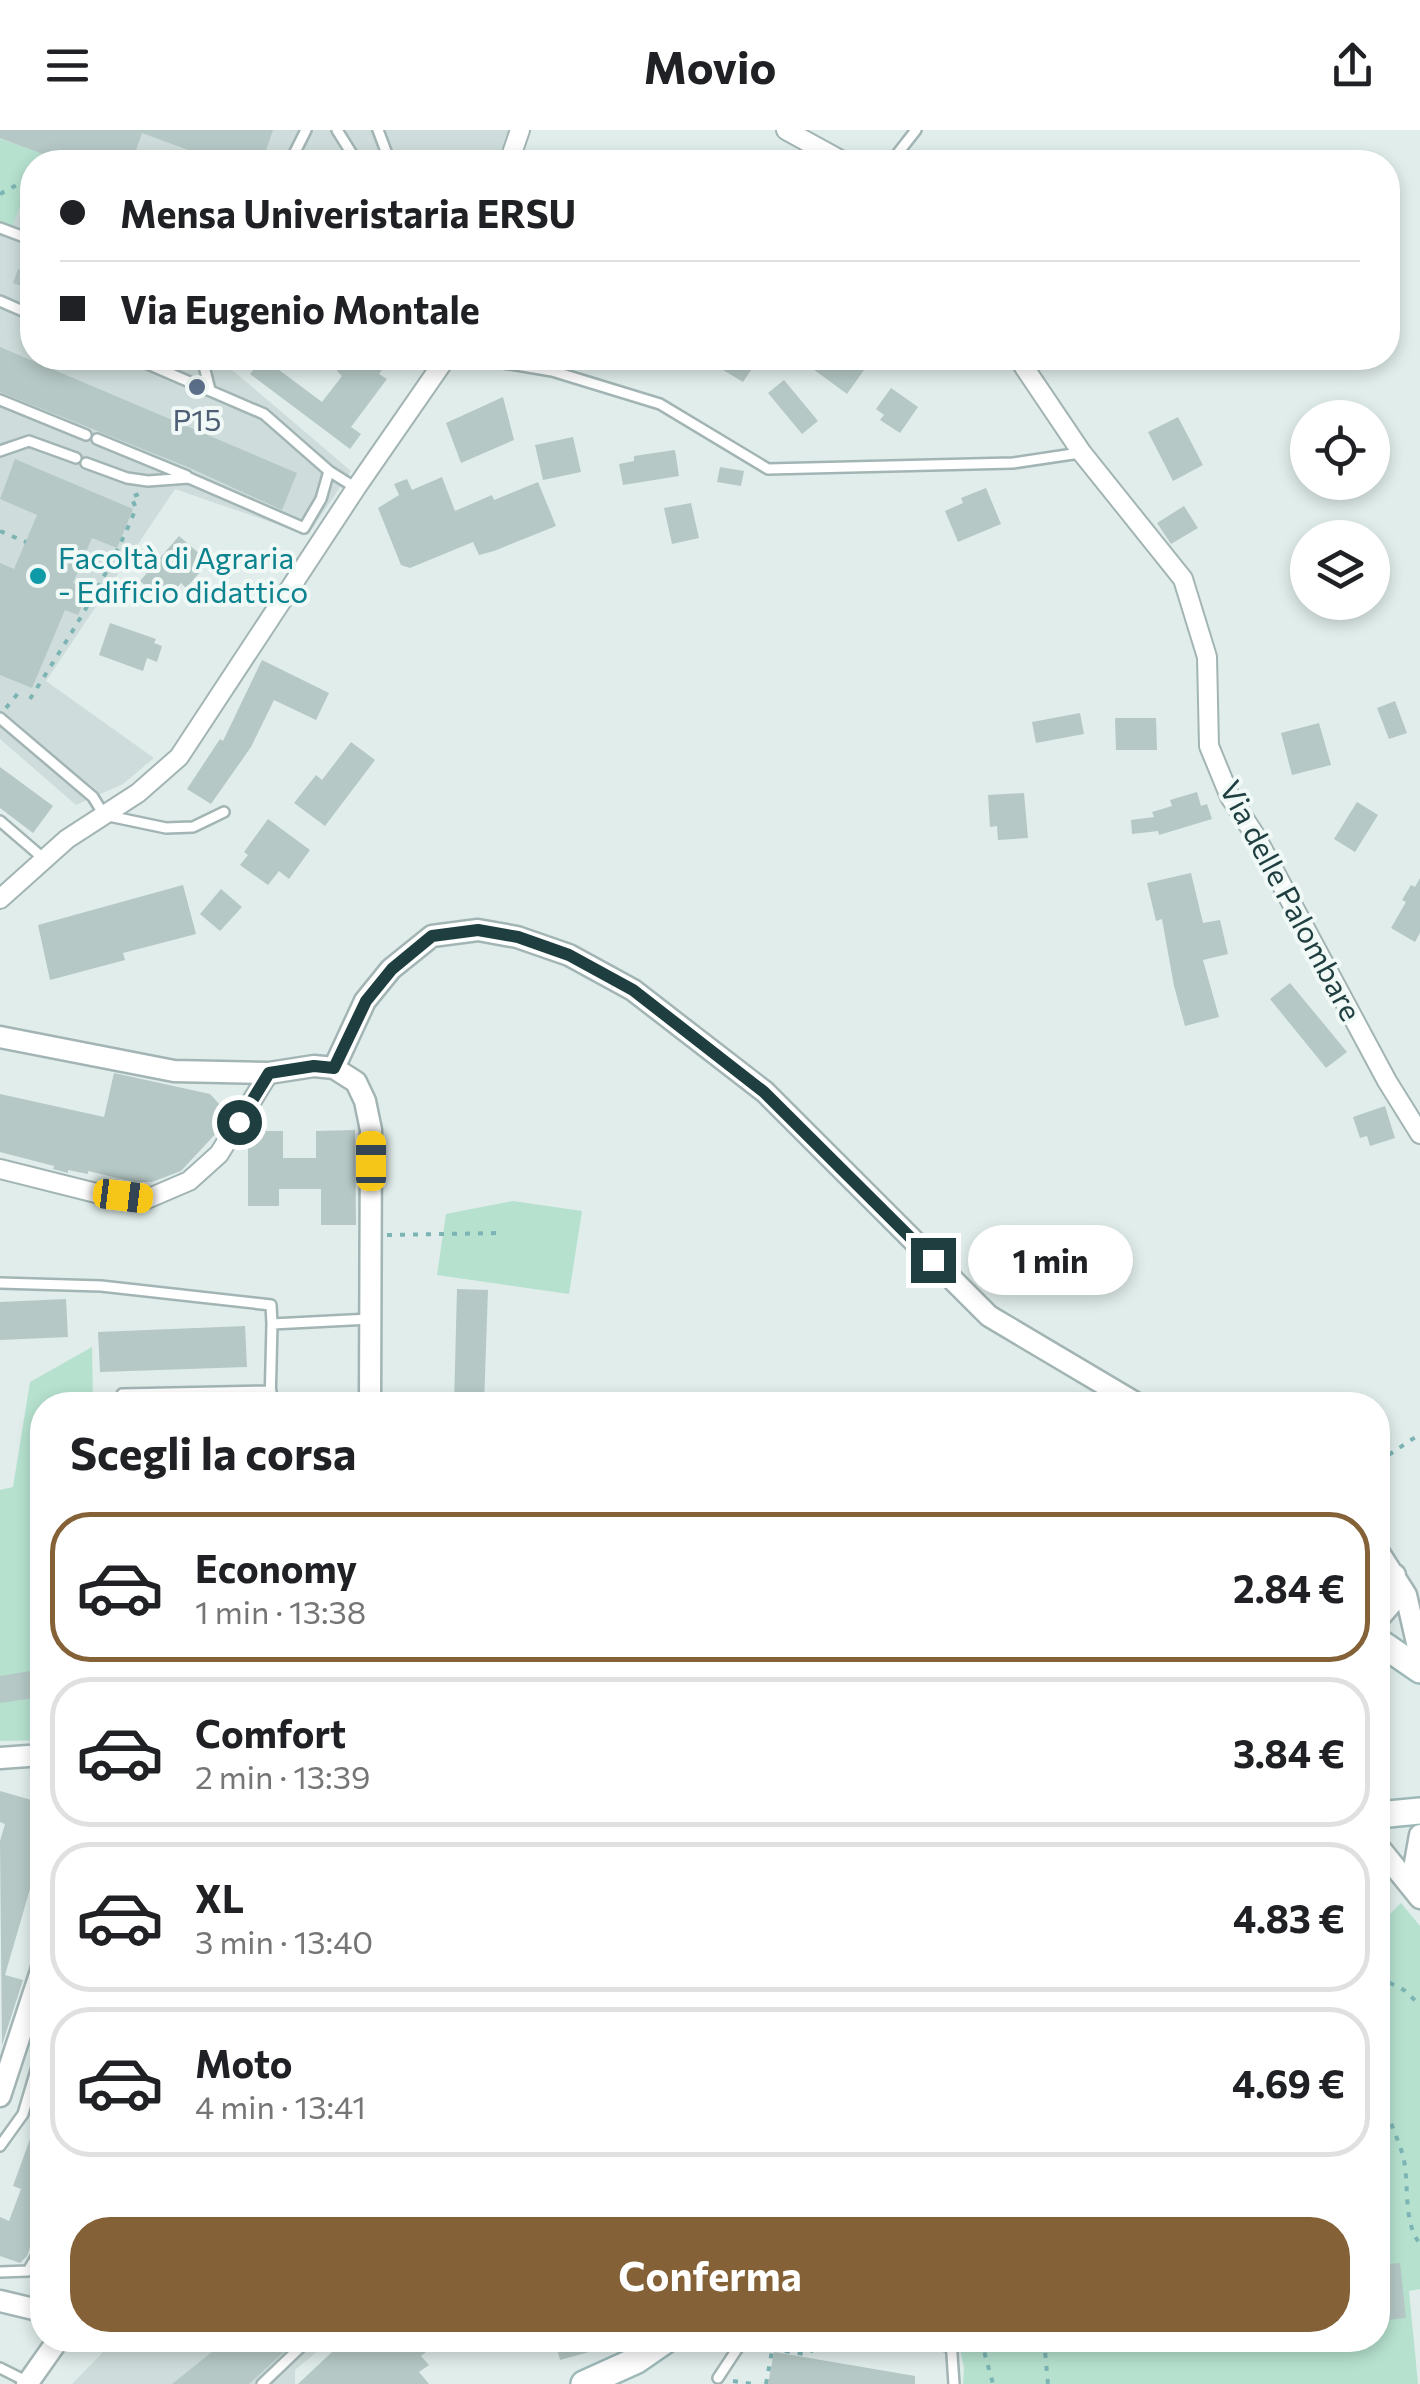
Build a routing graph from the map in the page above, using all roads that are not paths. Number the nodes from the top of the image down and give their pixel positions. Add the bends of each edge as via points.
1 (786, 130) edge
2 (916, 130) edge
3 (822, 150) edge
4 (900, 150) edge
5 (162, 370) edge
6 (205, 370) edge
7 (438, 370) edge
8 (552, 370) edge
9 (1026, 370) edge
10 (210, 390) junction
11 (0, 400) edge
12 (0, 451) edge
13 (1082, 452) junction
14 (329, 471) junction
15 (189, 478) junction
16 (356, 488) junction
17 (2, 716) edge
18 (101, 809) junction
19 (224, 812) dead end
20 (0, 821) edge
21 (45, 859) junction
22 (0, 898) edge
23 (0, 1036) edge
24 (334, 1068) junction
25 (269, 1073) junction
26 (1420, 1134) edge
27 (0, 1168) edge
28 (0, 1283) edge
29 (370, 1319) junction
30 (272, 1324) junction
31 (271, 1390) joint
32 (196, 1392) edge
33 (370, 1392) edge
34 (1117, 1392) edge
35 (1390, 1568) edge
36 (1395, 1575) junction
37 (1390, 1606) edge
38 (1390, 1650) edge
39 (1420, 1656) edge
40 (1420, 1670) edge
41 (30, 1756) edge
42 (0, 1758) edge
43 (1420, 1811) edge
44 (1390, 1814) edge
45 (1420, 1835) edge
46 (1390, 1861) edge
47 (1418, 1896) edge
48 (30, 2005) edge
49 (30, 2088) edge
50 (0, 2096) edge
51 (0, 2146) edge
52 (30, 2268) edge
53 (0, 2272) edge
54 (0, 2300) edge
55 (30, 2307) edge
56 (50, 2352) edge
57 (295, 2352) edge
58 (631, 2352) edge
59 (735, 2352) edge
60 (952, 2352) edge
61 (0, 2368) edge
62 (716, 2382) edge
63 (28, 2383) edge
64 (262, 2384) edge
65 (584, 2384) edge
66 (954, 2384) edge

1 - 3 street
2 - 4 lane
5 - 10 lane
6 - 10 lane
7 - 16 street
8 - 13 lane via 660,404 768,469 1013,463
9 - 13 street, Via delle Palombare
10 - 14 lane via 264,414
11 - 15 lane
12 - 15 lane via 28,441 127,478
13 - 26 street, Via delle Palombare via 1182,579 1207,657 1209,746 1230,797
14 - 15 lane via 304,528
14 - 16 lane
16 - 18 street via 179,757 138,793
17 - 18 lane
18 - 19 lane via 166,828 193,827
18 - 21 street
20 - 21 lane
21 - 22 street
23 - 25 street via 174,1071
24 - 25 street
24 - 29 street via 356,1082 371,1130
24 - 34 street via 366,1001 432,936 478,930 569,955 633,990 764,1092 989,1316
25 - 27 street via 219,1154 188,1181 146,1199
28 - 30 lane via 101,1286 271,1305
29 - 30 lane
29 - 33 street
30 - 31 lane
31 - 32 lane
35 - 36 street
36 - 37 street
36 - 39 street via 1411,1609
38 - 40 main road
41 - 42 street
43 - 44 main road
45 - 47 street via 1414,1863
46 - 47 street
48 - 50 street
49 - 51 lane
52 - 53 lane
54 - 55 street
56 - 63 street
57 - 64 lane
58 - 65 main road
59 - 62 lane
60 - 66 lane
61 - 63 lane

